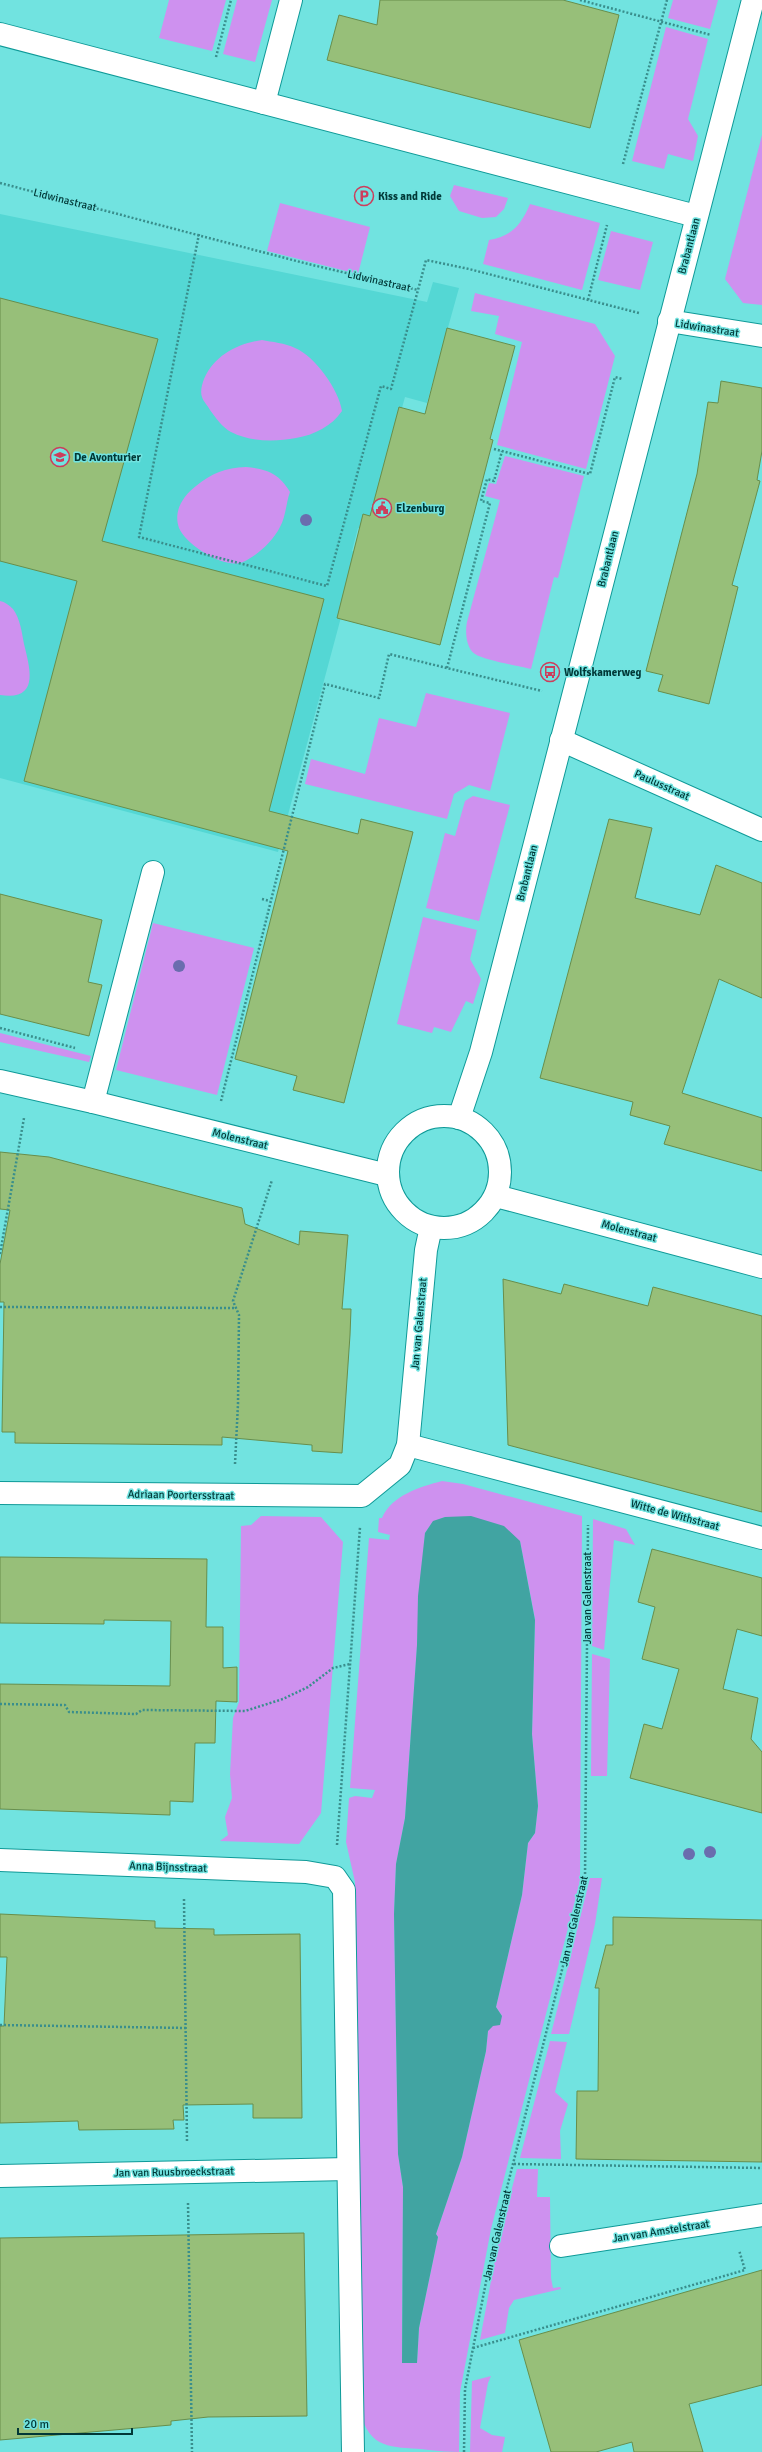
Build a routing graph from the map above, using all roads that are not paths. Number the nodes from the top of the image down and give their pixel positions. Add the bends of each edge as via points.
1 (291, 0) edge
2 (753, 0) edge
3 (0, 34) edge
4 (264, 103) junction
5 (696, 216) junction
6 (668, 321) junction
7 (762, 336) edge
8 (561, 740) junction
9 (762, 830) edge
10 (153, 872) dead end
11 (0, 1081) edge
12 (93, 1102) junction
13 (459, 1118) junction
14 (387, 1175) junction
15 (496, 1196) junction
16 (431, 1227) junction
17 (762, 1267) edge
18 (408, 1445) junction
19 (0, 1493) edge
20 (362, 1496) joint
21 (762, 1538) edge
22 (0, 1860) edge
23 (348, 2169) junction
24 (0, 2176) edge
25 (762, 2215) edge
26 (561, 2246) dead end
27 (353, 2452) edge

1 - 4 street
2 - 5 street, Brabantlaan
3 - 4 street
4 - 5 street
5 - 6 street, Brabantlaan
6 - 7 street, Lidwinastraat
6 - 8 street, Brabantlaan
8 - 9 street, Paulusstraat
8 - 13 street, Brabantlaan via 481,1052
10 - 12 street
11 - 12 street, Molenstraat
12 - 14 street, Molenstraat
13 - 14 street via 436,1116 417,1122 402,1134 392,1151
13 - 15 street via 471,1122 485,1132 495,1146 500,1162 500,1180
14 - 16 street via 396,1202 406,1215
15 - 16 street via 486,1211 471,1222 455,1228
15 - 17 street, Molenstraat
16 - 18 street, Jan van Galenstraat via 426,1250
18 - 20 street, Jan van Galenstraat via 400,1465
18 - 21 street, Witte de Withstraat
19 - 20 street, Adriaan Poortersstraat
22 - 23 street, Anna Bijnsstraat via 306,1872 335,1877 344,1890
23 - 24 street, Jan van Ruusbroeckstraat
23 - 27 street
25 - 26 street, Jan van Amstelstraat

